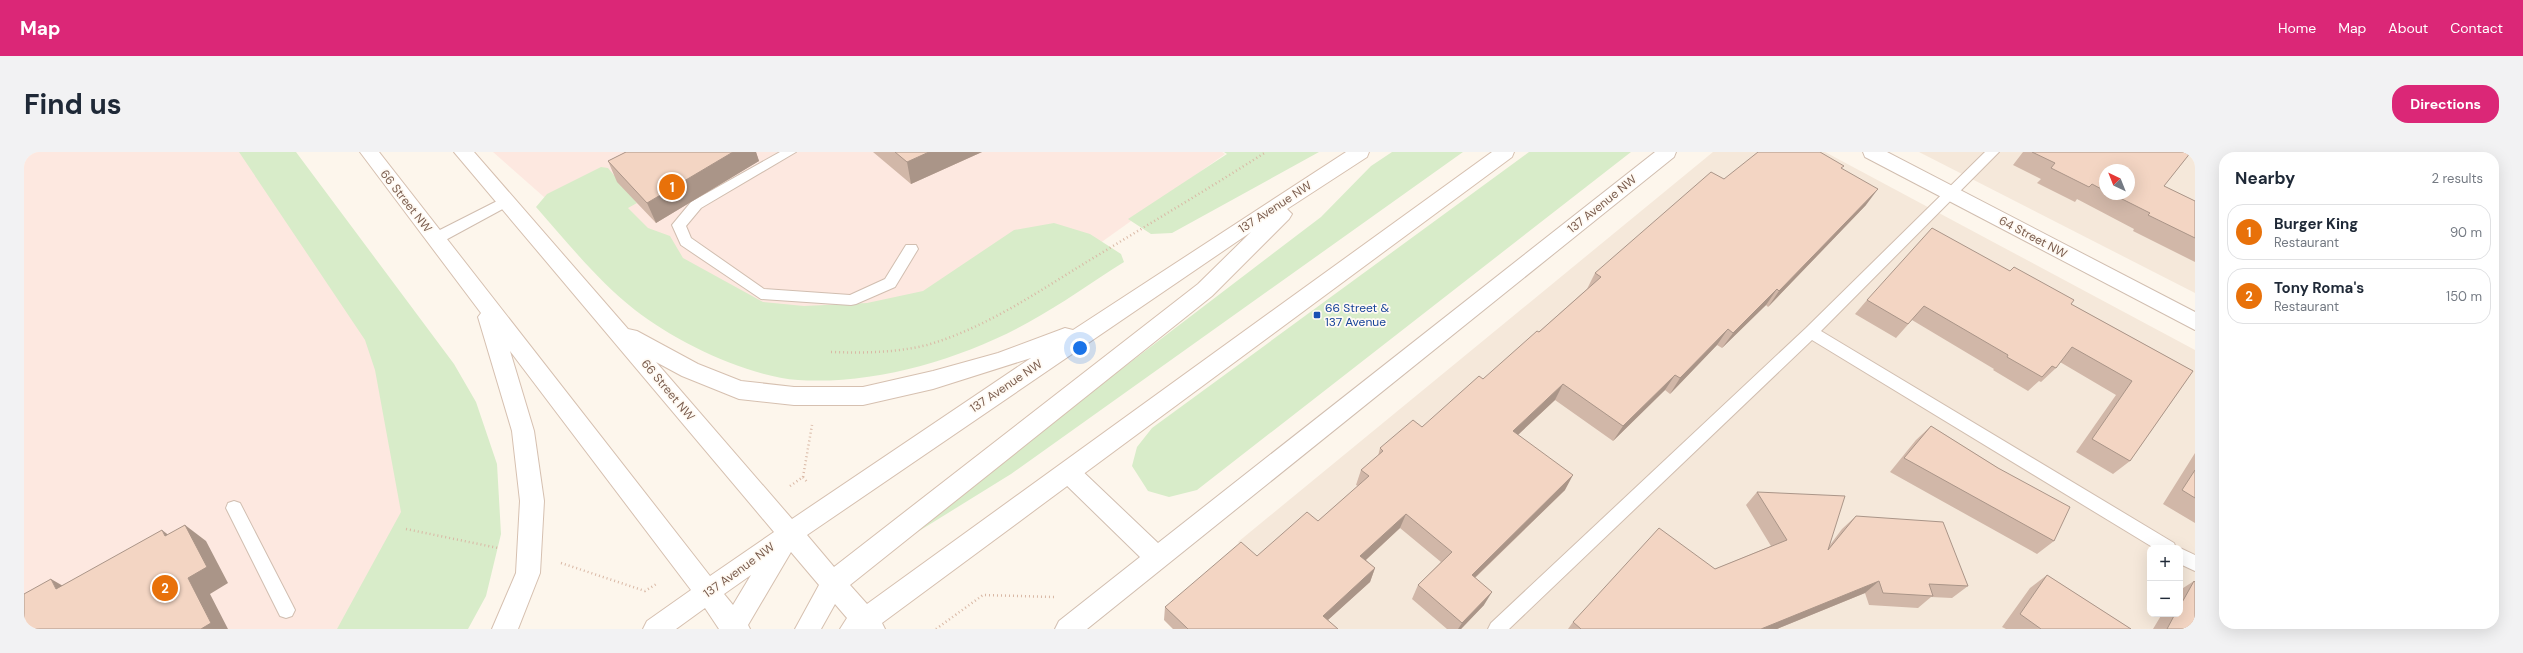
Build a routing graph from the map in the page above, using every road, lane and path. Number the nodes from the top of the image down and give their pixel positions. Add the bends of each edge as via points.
1 (369, 152) edge
2 (463, 152) edge
3 (790, 152) edge
4 (1266, 152) edge
5 (1360, 152) edge
6 (1505, 152) edge
7 (1667, 152) edge
8 (1872, 152) edge
9 (1993, 152) edge
10 (1316, 181) junction
11 (1950, 193) junction
12 (505, 202) junction
13 (435, 239) junction
14 (912, 248) dead end
15 (485, 304) junction
16 (2195, 322) edge
17 (1100, 323) junction
18 (617, 330) junction
19 (1811, 332) junction
20 (831, 352) dead end
21 (813, 420) dead end
22 (1068, 472) junction
23 (803, 477) junction
24 (811, 486) dead end
25 (790, 487) dead end
26 (234, 508) dead end
27 (406, 529) dead end
28 (790, 533) junction
29 (2163, 545) edge
30 (504, 550) dead end
31 (2183, 557) edge
32 (1157, 558) junction
33 (559, 562) dead end
34 (2195, 564) edge
35 (658, 583) dead end
36 (833, 583) junction
37 (708, 593) junction
38 (1106, 600) junction
39 (286, 610) dead end
40 (864, 626) edge
41 (1077, 626) edge
42 (735, 628) edge
43 (505, 629) edge
44 (656, 629) edge
45 (808, 629) edge
46 (936, 629) edge
47 (1496, 629) edge

1 - 13 main road, 66 Street NW
2 - 12 main road, 66 Street NW
3 - 14 lane via 696,205 679,225 686,241 761,294 851,300 890,283
4 - 20 path via 1010,308 959,332 897,350 868,354
5 - 10 main road, 137 Avenue NW
6 - 22 main road
7 - 32 main road, 137 Avenue NW
8 - 11 main road, 64 Street NW
9 - 11 lane
10 - 17 main road, 137 Avenue NW
10 - 36 main road via 1205,290
11 - 16 main road, 64 Street NW
11 - 19 lane
12 - 13 lane
12 - 18 main road, 66 Street NW
13 - 15 main road, 66 Street NW
15 - 37 main road, 66 Street NW
15 - 43 main road via 523,431 532,502 528,573
17 - 18 main road via 1002,360 933,380 863,396 794,396 739,390 690,370
17 - 28 main road, 137 Avenue NW
18 - 28 main road, 66 Street NW
19 - 29 lane
19 - 47 lane
21 - 23 path
22 - 32 main road
22 - 40 main road
23 - 24 path
23 - 25 path
26 - 39 lane
27 - 30 path via 478,542
28 - 36 main road, 66 Street NW
28 - 37 main road, 137 Avenue NW
28 - 42 main road
31 - 34 lane
32 - 38 main road, 137 Avenue NW
33 - 35 path via 645,591
36 - 40 main road, 66 Street NW
36 - 45 main road
37 - 42 main road, 66 Street NW
37 - 44 main road, 137 Avenue NW
38 - 41 main road, 137 Avenue NW
38 - 46 path via 983,595

